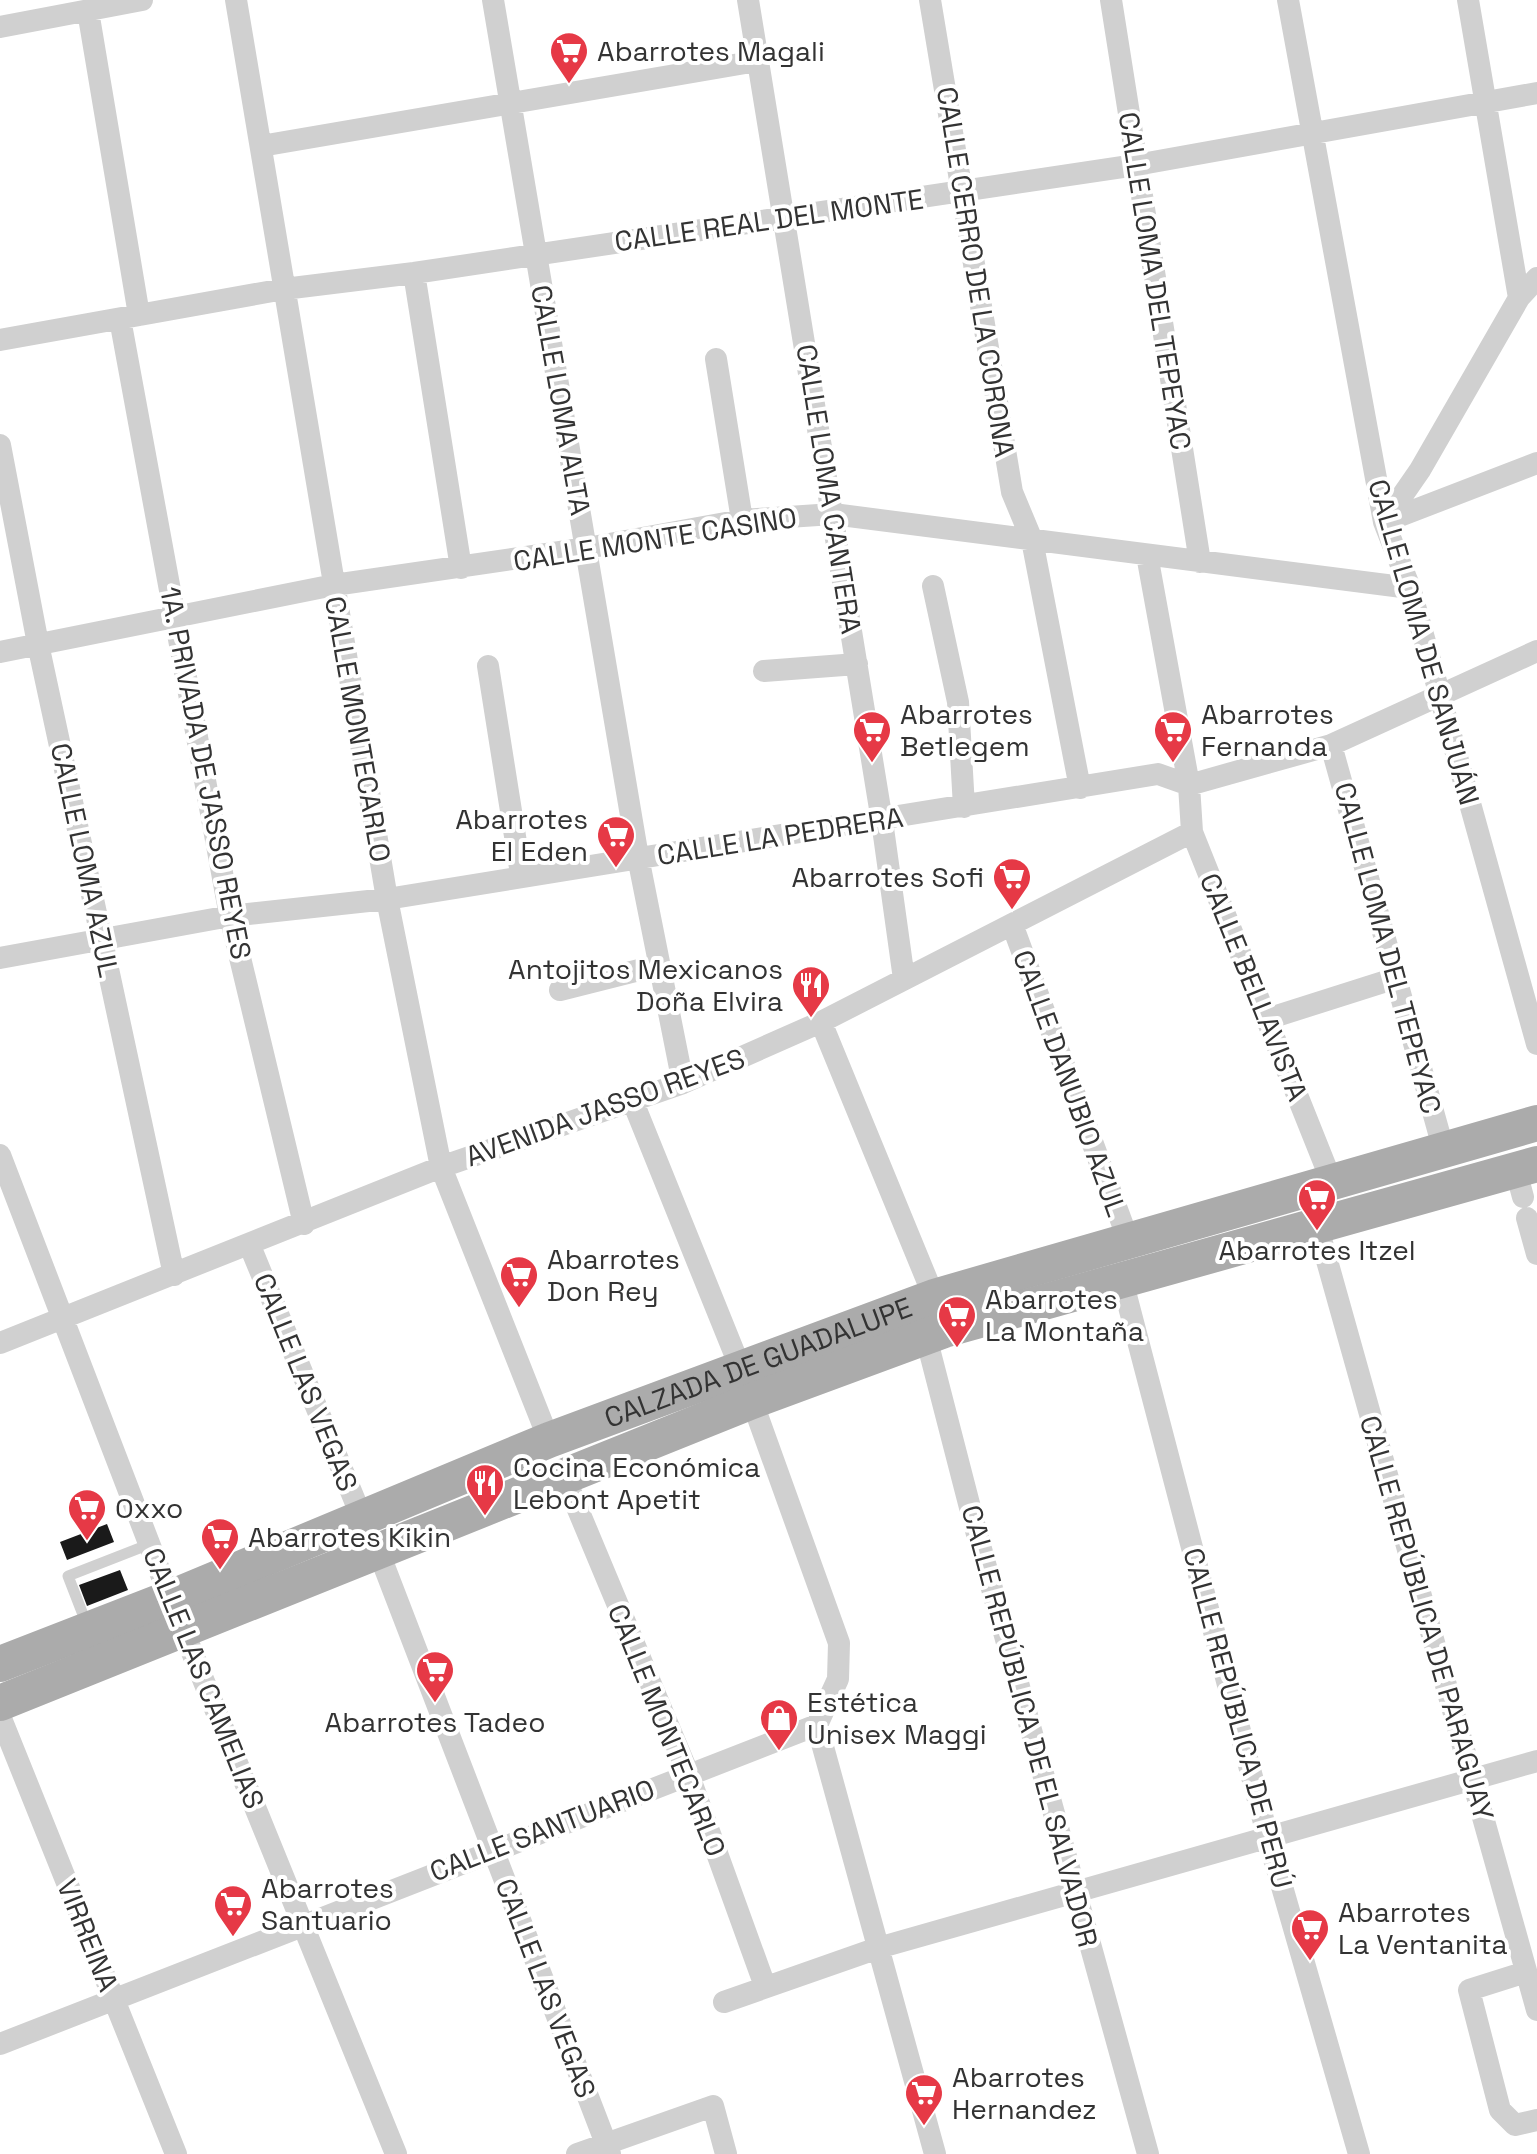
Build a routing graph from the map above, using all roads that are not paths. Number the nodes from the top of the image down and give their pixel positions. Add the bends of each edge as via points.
1 (142, 0) edge
2 (236, 0) edge
3 (493, 0) edge
4 (748, 0) edge
5 (930, 0) edge
6 (1111, 0) edge
7 (1288, 0) edge
8 (1468, 0) edge
9 (88, 11) junction
10 (0, 27) edge
11 (757, 61) junction
12 (1537, 93) edge
13 (1485, 104) junction
14 (510, 105) junction
15 (1311, 132) junction
16 (261, 146) junction
17 (1136, 165) junction
18 (962, 192) junction
19 (785, 218) junction
20 (536, 254) junction
21 (414, 273) junction
22 (1537, 278) edge
23 (284, 289) junction
24 (1519, 298) junction
25 (129, 317) junction
26 (0, 340) edge
27 (716, 359) dead end
28 (0, 445) edge
29 (1537, 463) edge
30 (833, 514) junction
31 (742, 520) junction
32 (1384, 522) junction
33 (1032, 540) junction
34 (587, 548) junction
35 (1147, 555) junction
36 (1200, 562) junction
37 (461, 568) junction
38 (334, 585) junction
39 (933, 586) dead end
40 (1410, 588) junction
41 (177, 616) junction
42 (38, 644) junction
43 (1537, 651) edge
44 (0, 652) edge
45 (857, 664) junction
46 (488, 666) dead end
47 (764, 671) dead end
48 (1440, 694) junction
49 (1331, 745) junction
50 (1189, 785) junction
51 (1080, 788) junction
52 (964, 807) junction
53 (882, 821) junction
54 (1192, 832) junction
55 (638, 857) junction
56 (521, 874) junction
57 (387, 899) junction
58 (230, 916) junction
59 (1012, 924) junction
60 (102, 938) junction
61 (0, 958) edge
62 (659, 965) junction
63 (1396, 978) junction
64 (904, 979) junction
65 (560, 990) dead end
66 (1267, 1019) junction
67 (821, 1022) junction
68 (1537, 1044) edge
69 (683, 1083) junction
70 (633, 1102) junction
71 (1537, 1123) edge
72 (1444, 1151) junction
73 (0, 1155) edge
74 (441, 1167) junction
75 (1333, 1185) junction
76 (1526, 1187) edge
77 (304, 1224) junction
78 (1317, 1225) junction
79 (1129, 1242) junction
80 (250, 1246) junction
81 (1537, 1254) edge
82 (174, 1275) junction
83 (1122, 1280) junction
84 (934, 1297) junction
85 (65, 1318) junction
86 (926, 1337) junction
87 (0, 1343) edge
88 (740, 1367) junction
89 (752, 1401) junction
90 (549, 1440) junction
91 (564, 1476) junction
92 (362, 1518) junction
93 (150, 1544) junction
94 (379, 1553) junction
95 (170, 1598) junction
96 (89, 1630) junction
97 (185, 1631) junction
98 (0, 1664) edge
99 (0, 1703) edge
100 (0, 1716) edge
101 (817, 1725) junction
102 (1537, 1761) edge
103 (688, 1773) junction
104 (1472, 1781) junction
105 (1268, 1838) junction
106 (494, 1849) junction
107 (1074, 1892) junction
108 (303, 1924) junction
109 (878, 1948) junction
110 (1526, 1972) junction
111 (765, 1986) junction
112 (113, 1999) junction
113 (724, 2002) dead end
114 (1537, 2010) edge
115 (0, 2044) edge
116 (1537, 2120) edge
117 (608, 2149) edge
118 (176, 2154) edge
119 (396, 2154) edge
120 (577, 2154) edge
121 (726, 2154) edge
122 (935, 2154) edge
123 (1148, 2154) edge
124 (1359, 2154) edge

1 - 9 street
2 - 16 street, CALLE MONTECARLO
3 - 14 street, CALLE LOMA ALTA
4 - 11 street, CALLE LOMA CANTERA
5 - 18 street, CALLE CERRO DE LA CORONA
6 - 17 street, CALLE LOMA DEL TEPEYAC
7 - 15 street, CALLE LOMA DE SANJUÁN
8 - 13 street
9 - 10 street
9 - 25 street, 1A. PRIVADA DE JASSO REYES
11 - 14 street
11 - 19 street, CALLE LOMA CANTERA
12 - 13 street, CALLE REAL DEL MONTE
13 - 15 street, CALLE REAL DEL MONTE
13 - 24 street
14 - 16 street
14 - 20 street, CALLE LOMA ALTA
15 - 17 street, CALLE REAL DEL MONTE
15 - 32 street, CALLE LOMA DE SANJUÁN
16 - 23 street, CALLE MONTECARLO
17 - 18 street, CALLE REAL DEL MONTE
17 - 36 street, CALLE LOMA DEL TEPEYAC
18 - 19 street, CALLE REAL DEL MONTE
18 - 33 street, CALLE CERRO DE LA CORONA via 1012,492
19 - 20 street, CALLE REAL DEL MONTE
19 - 30 street, CALLE LOMA CANTERA
20 - 21 street, CALLE REAL DEL MONTE
20 - 34 street, CALLE LOMA ALTA
21 - 23 street, CALLE REAL DEL MONTE
21 - 37 street
22 - 24 street
23 - 25 street, CALLE REAL DEL MONTE
23 - 38 street, CALLE MONTECARLO
24 - 32 street
25 - 26 street, CALLE REAL DEL MONTE
25 - 41 street, 1A. PRIVADA DE JASSO REYES
27 - 31 street
28 - 42 street, CALLE LOMA AZUL
29 - 32 street
30 - 31 street, CALLE MONTE CASINO
30 - 33 street, CALLE MONTE CASINO
30 - 45 street, CALLE LOMA CANTERA
31 - 34 street, CALLE MONTE CASINO
32 - 40 street, CALLE LOMA DE SANJUÁN
33 - 35 street, CALLE MONTE CASINO
33 - 51 street, CALLE CERRO DE LA CORONA
34 - 37 street, CALLE MONTE CASINO
34 - 55 street, CALLE LOMA ALTA
35 - 36 street, CALLE MONTE CASINO
35 - 50 street
36 - 40 street, CALLE MONTE CASINO
37 - 38 street, CALLE MONTE CASINO
38 - 41 street, CALLE MONTE CASINO
38 - 57 street, CALLE MONTECARLO
39 - 52 street via 958,702
40 - 48 street, CALLE LOMA DE SANJUÁN
41 - 42 street, CALLE MONTE CASINO
41 - 58 street, 1A. PRIVADA DE JASSO REYES
42 - 44 street, CALLE MONTE CASINO
42 - 60 street, CALLE LOMA AZUL
43 - 48 street
45 - 47 street
45 - 53 street, CALLE LOMA CANTERA
46 - 56 street
48 - 49 street
48 - 68 street, CALLE LOMA DE SANJUÁN
49 - 50 street
49 - 63 street, CALLE LOMA DEL TEPEYAC
50 - 51 street, CALLE LA PEDRERA via 1158,774
50 - 54 street, CALLE BELLAVISTA
51 - 52 street, CALLE LA PEDRERA
52 - 53 street, CALLE LA PEDRERA
53 - 55 street, CALLE LA PEDRERA
53 - 64 street, CALLE LOMA CANTERA
54 - 59 street, AVENIDA JASSO REYES
54 - 66 street, CALLE BELLAVISTA
55 - 56 street, CALLE LA PEDRERA
55 - 62 street, CALLE LOMA ALTA
56 - 57 street, CALLE LA PEDRERA
57 - 58 street, CALLE LA PEDRERA
57 - 74 street, CALLE MONTECARLO
58 - 60 street, CALLE LA PEDRERA
58 - 77 street, 1A. PRIVADA DE JASSO REYES
59 - 64 street, AVENIDA JASSO REYES
59 - 79 street, CALLE DANUBIO AZUL
60 - 61 street, CALLE LA PEDRERA
60 - 82 street, CALLE LOMA AZUL
62 - 65 street
62 - 69 street, CALLE LOMA ALTA
63 - 66 street
63 - 72 street, CALLE LOMA DEL TEPEYAC
64 - 67 street, AVENIDA JASSO REYES
66 - 75 street, CALLE BELLAVISTA
67 - 69 street, AVENIDA JASSO REYES
67 - 84 street
69 - 70 street, AVENIDA JASSO REYES
70 - 74 street, AVENIDA JASSO REYES
70 - 88 street
71 - 72 main road, CALZADA DE GUADALUPE
72 - 75 main road, CALZADA DE GUADALUPE
73 - 85 street, CALLE LAS CAMELIAS
74 - 77 street, AVENIDA JASSO REYES
74 - 90 street, CALLE MONTECARLO
75 - 79 main road, CALZADA DE GUADALUPE
76 - 78 main road, CALZADA DE GUADALUPE
76 - 81 street
77 - 80 street, AVENIDA JASSO REYES
78 - 83 main road, CALZADA DE GUADALUPE
78 - 104 street, CALLE REPÚBLICA DE PARAGUAY
79 - 84 main road, CALZADA DE GUADALUPE
80 - 82 street, AVENIDA JASSO REYES
80 - 92 street, CALLE LAS VEGAS
82 - 85 street, AVENIDA JASSO REYES
83 - 86 main road, CALZADA DE GUADALUPE
83 - 105 street, CALLE REPÚBLICA DE PERÚ
84 - 86 street, CALLE REPÚBLICA DE EL SALVADOR
84 - 88 main road, CALZADA DE GUADALUPE
85 - 87 street, AVENIDA JASSO REYES
85 - 93 street, CALLE LAS CAMELIAS
86 - 89 main road, CALZADA DE GUADALUPE
86 - 107 street, CALLE REPÚBLICA DE EL SALVADOR
88 - 90 main road, CALZADA DE GUADALUPE
89 - 91 main road, CALZADA DE GUADALUPE
89 - 101 street via 839,1643 838,1679
90 - 92 main road, CALZADA DE GUADALUPE
91 - 94 main road, CALZADA DE GUADALUPE
91 - 103 street, CALLE MONTECARLO
92 - 95 main road, CALZADA DE GUADALUPE
93 - 95 street, CALLE LAS CAMELIAS
93 - 96 lane via 68,1576
94 - 97 main road, CALZADA DE GUADALUPE
94 - 106 street, CALLE LAS VEGAS
95 - 96 main road, CALZADA DE GUADALUPE
95 - 97 street, CALLE LAS CAMELIAS
96 - 98 main road, CALZADA DE GUADALUPE
97 - 99 main road, CALZADA DE GUADALUPE
97 - 108 street, CALLE LAS CAMELIAS
100 - 112 street, VIRREINA
101 - 103 street, CALLE SANTUARIO
101 - 109 street
102 - 104 street
103 - 106 street, CALLE SANTUARIO
103 - 111 street, CALLE MONTECARLO
104 - 105 street
104 - 110 street, CALLE REPÚBLICA DE PARAGUAY
105 - 107 street
105 - 124 street, CALLE REPÚBLICA DE PERÚ
106 - 108 street, CALLE SANTUARIO
106 - 117 street, CALLE LAS VEGAS
107 - 109 street
107 - 123 street, CALLE REPÚBLICA DE EL SALVADOR
108 - 112 street, CALLE SANTUARIO
108 - 119 street, CALLE LAS CAMELIAS
109 - 111 street
109 - 122 street
110 - 114 street, CALLE REPÚBLICA DE PARAGUAY
110 - 116 street via 1469,1990 1500,2110 1515,2125
111 - 113 street
112 - 115 street, CALLE SANTUARIO
112 - 118 street, VIRREINA
117 - 120 street
117 - 121 street via 713,2106

